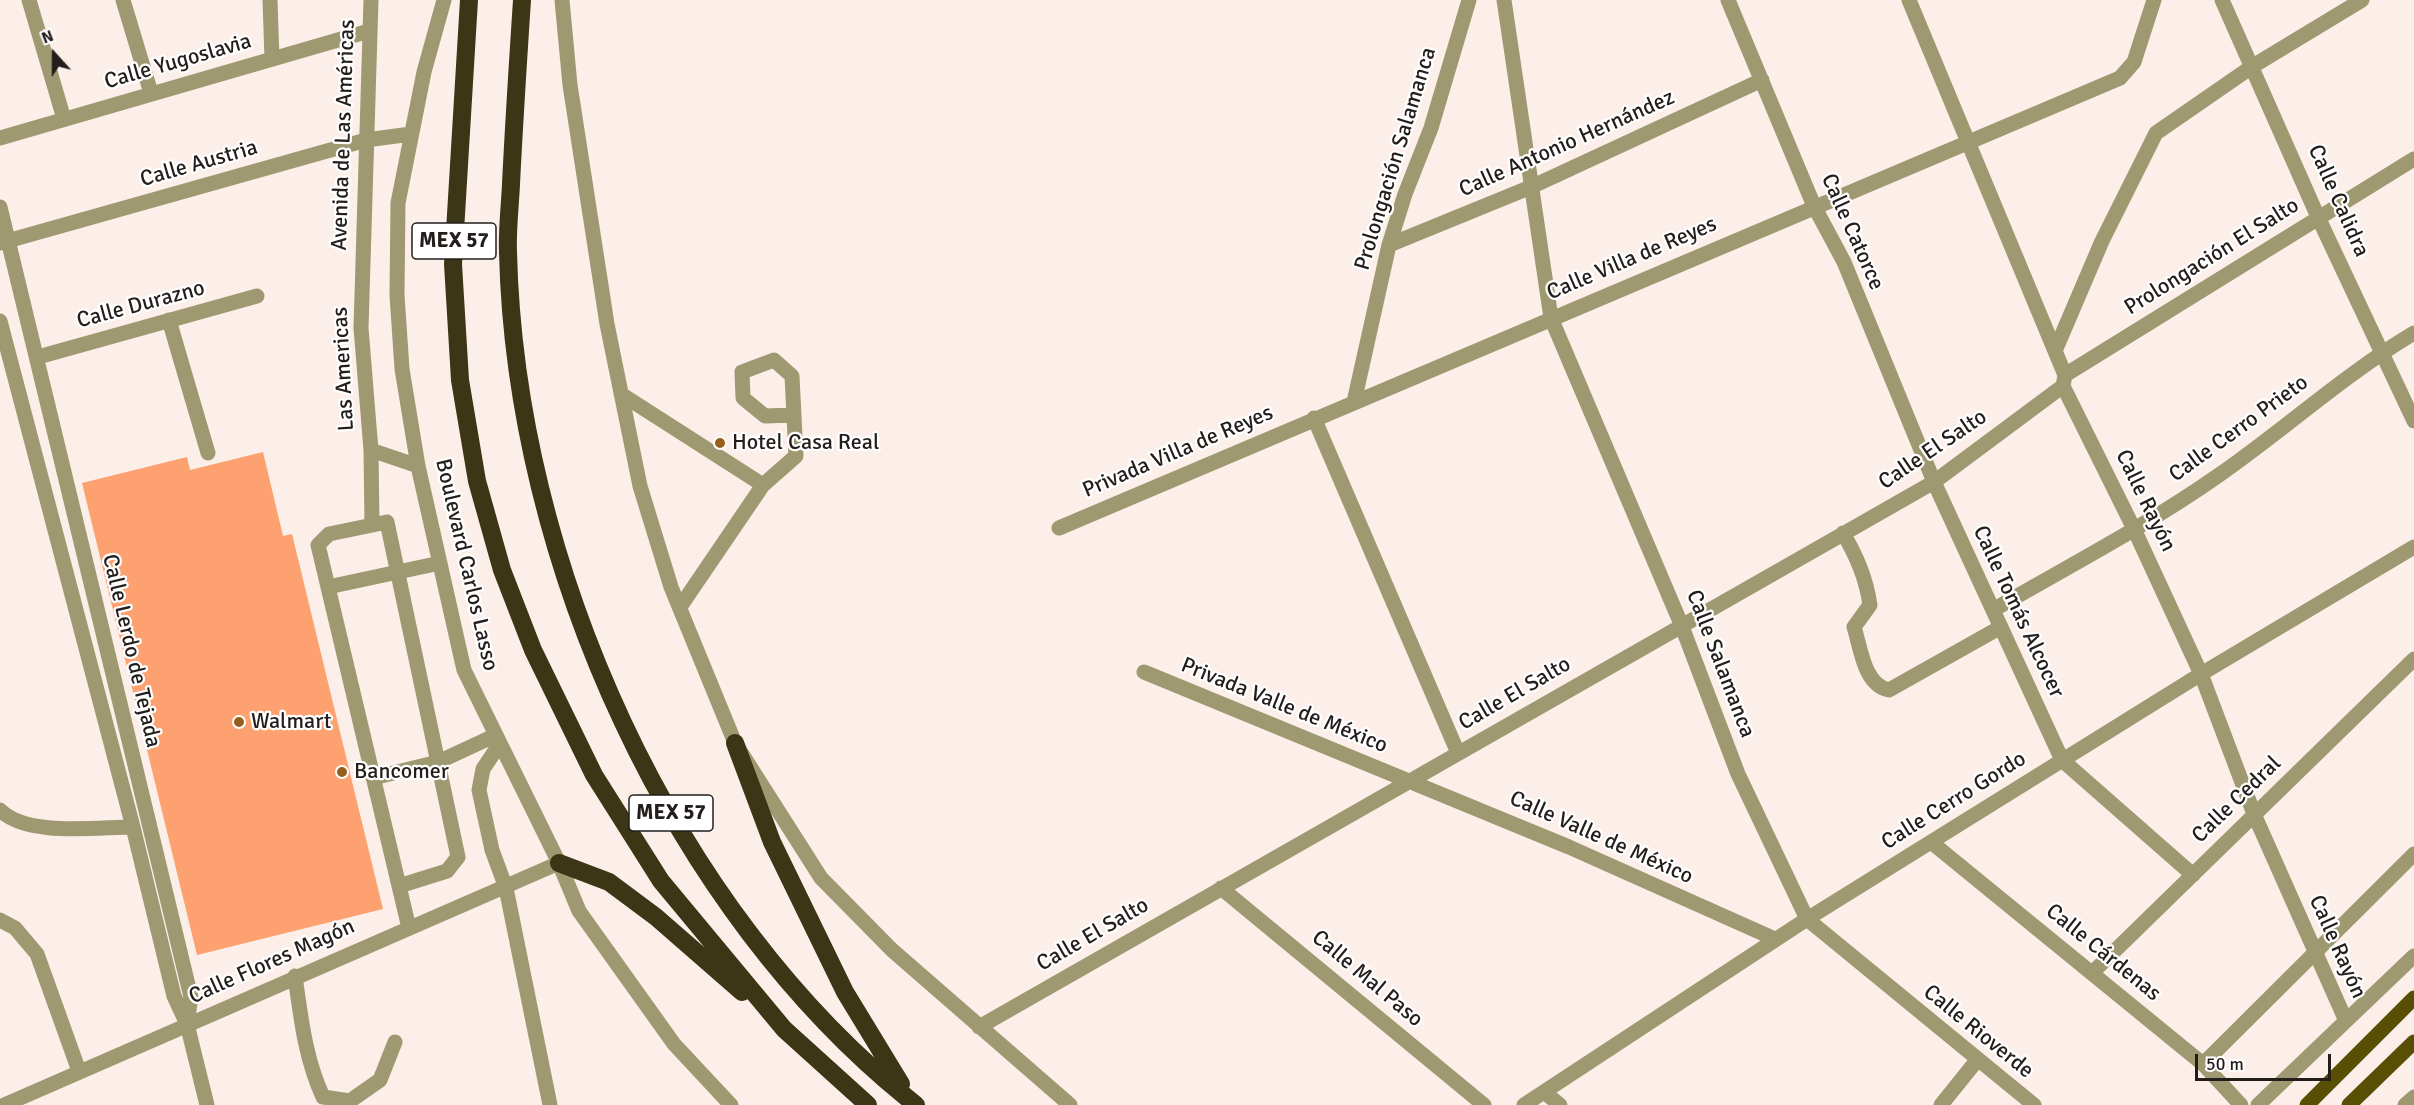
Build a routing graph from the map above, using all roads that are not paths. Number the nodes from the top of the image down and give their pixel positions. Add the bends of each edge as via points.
1 (29, 0) edge
2 (123, 0) edge
3 (270, 0) edge
4 (371, 0) edge
5 (444, 0) edge
6 (469, 0) edge
7 (522, 0) edge
8 (562, 0) edge
9 (1469, 0) edge
10 (1504, 0) edge
11 (1728, 0) edge
12 (1909, 0) edge
13 (2154, 0) edge
14 (2222, 0) edge
15 (2362, 0) edge
16 (369, 31) junction
17 (272, 59) junction
18 (2253, 66) junction
19 (1762, 80) junction
20 (151, 93) junction
21 (64, 119) junction
22 (411, 135) junction
23 (0, 138) edge
24 (366, 140) junction
25 (1967, 140) junction
26 (2414, 159) edge
27 (1531, 187) junction
28 (1814, 206) junction
29 (0, 207) edge
30 (2318, 217) junction
31 (5, 242) edge
32 (1389, 245) junction
33 (363, 271) joint
34 (257, 296) dead end
35 (1551, 318) junction
36 (169, 320) junction
37 (0, 321) edge
38 (2414, 333) edge
39 (2055, 351) junction
40 (2384, 351) junction
41 (38, 357) junction
42 (2064, 380) junction
43 (621, 394) junction
44 (1354, 402) junction
45 (794, 415) dead end
46 (1314, 418) junction
47 (2414, 421) edge
48 (371, 450) junction
49 (208, 453) dead end
50 (418, 466) junction
51 (1934, 482) junction
52 (763, 485) junction
53 (372, 525) junction
54 (1059, 528) dead end
55 (2134, 529) junction
56 (1843, 533) junction
57 (2414, 547) edge
58 (440, 564) junction
59 (397, 572) junction
60 (328, 587) junction
61 (680, 608) junction
62 (1993, 610) junction
63 (1681, 624) junction
64 (2001, 627) junction
65 (2414, 659) edge
66 (1144, 672) dead end
67 (2201, 674) junction
68 (497, 741) junction
69 (735, 743) junction
70 (1458, 753) junction
71 (2062, 760) junction
72 (438, 762) junction
73 (373, 778) junction
74 (1408, 780) junction
75 (0, 810) edge
76 (2254, 814) junction
77 (133, 827) junction
78 (1931, 842) junction
79 (2414, 854) edge
80 (559, 863) junction
81 (2193, 875) junction
82 (399, 886) junction
83 (506, 888) junction
84 (1221, 888) junction
85 (1807, 919) junction
86 (0, 920) edge
87 (409, 928) junction
88 (1776, 939) junction
89 (2315, 953) junction
90 (2414, 956) edge
91 (2092, 973) junction
92 (295, 976) junction
93 (1895, 993) joint
94 (2414, 998) edge
95 (2346, 1021) junction
96 (187, 1024) junction
97 (979, 1027) junction
98 (784, 1029) junction
99 (394, 1042) dead end
100 (2414, 1042) edge
101 (1978, 1059) junction
102 (2203, 1064) junction
103 (79, 1071) junction
104 (1544, 1092) junction
105 (2414, 1097) edge
106 (913, 1103) edge
107 (4, 1105) edge
108 (207, 1105) edge
109 (550, 1105) edge
110 (730, 1105) edge
111 (868, 1105) edge
112 (1070, 1105) edge
113 (1484, 1105) edge
114 (1524, 1105) edge
115 (1560, 1105) edge
116 (1941, 1105) edge
117 (2034, 1105) edge
118 (2241, 1105) edge
119 (2258, 1105) edge
120 (2307, 1105) edge
121 (2349, 1105) edge
122 (2406, 1105) edge

1 - 21 street
2 - 20 street
3 - 17 street
4 - 16 street, Avenida de Las Américas
5 - 22 street, Boulevard Carlos Lasso
6 - 98 highway, MEX 57 via 453,276 461,391 477,481 502,570 533,650 594,775 661,881
7 - 106 highway, MEX 57 via 508,252 517,372 533,458 576,608 637,754 700,865 751,935 827,1024
8 - 43 street via 570,85
9 - 32 street, Prolongación Salamanca via 1431,128 1404,194
10 - 27 street, Calle Salamanca
11 - 19 street, Calle Catorce
12 - 25 street, Calle Rayón
13 - 25 street, Calle Villa de Reyes via 2134,62 2120,78
14 - 18 street, Calle Calidra
15 - 18 street
16 - 17 street, Calle Yugoslavia
16 - 24 street, Avenida de Las Américas
17 - 20 street, Calle Yugoslavia
18 - 30 street, Calle Calidra
18 - 39 street via 2156,133 2102,241
19 - 27 street, Calle Antonio Hernández
19 - 28 street, Calle Catorce
20 - 21 street, Calle Yugoslavia
21 - 23 street, Calle Yugoslavia
22 - 24 street, Calle Austria
22 - 50 street, Boulevard Carlos Lasso via 398,202 397,295 402,369
24 - 31 street, Calle Austria
24 - 33 street, Avenida de Las Américas
25 - 28 street, Calle Villa de Reyes
25 - 39 street, Calle Rayón
26 - 30 street, Prolongación El Salto
27 - 32 street, Calle Antonio Hernández
27 - 35 street, Calle Salamanca
28 - 35 street, Calle Villa de Reyes
28 - 51 street, Calle Catorce via 1844,262
29 - 31 street, Calle Lerdo de Tejada
30 - 40 street, Calle Calidra
30 - 42 street, Prolongación El Salto
31 - 41 street, Calle Lerdo de Tejada
32 - 44 street, Prolongación Salamanca
33 - 48 street, Las Americas via 362,328
34 - 36 street, Calle Durazno
35 - 44 street, Calle Villa de Reyes
35 - 63 street, Calle Salamanca
36 - 41 street, Calle Durazno
36 - 49 street
37 - 77 street, Calle Lerdo de Tejada
38 - 40 street, Calle Cerro Prieto
39 - 42 street, Calle Rayón
40 - 47 street, Calle Calidra
40 - 55 street, Calle Cerro Prieto via 2219,475
41 - 96 street, Calle Lerdo de Tejada via 191,997
42 - 51 street, Calle El Salto
42 - 55 street, Calle Rayón
43 - 52 street
43 - 61 street via 640,486
44 - 46 street, Calle Villa de Reyes
45 - 52 street via 796,456
46 - 54 street, Privada Villa de Reyes
46 - 70 street
48 - 50 street, Las Americas
48 - 53 street
50 - 58 street, Boulevard Carlos Lasso
51 - 56 street, Calle El Salto
51 - 62 street, Calle Tomás Alcocer
52 - 61 street
53 - 59 street via 387,522
53 - 60 street via 329,534 318,545
55 - 62 street, Calle Cerro Prieto
55 - 67 street, Calle Rayón
56 - 63 street, Calle El Salto
56 - 64 street via 1857,557 1869,605 1854,627 1871,682 1880,688 1889,690
57 - 67 street, Calle Cerro Gordo
58 - 59 street
58 - 68 street, Boulevard Carlos Lasso via 464,670
59 - 60 street
59 - 72 street
60 - 73 street
61 - 69 street
62 - 64 street, Calle Tomás Alcocer
63 - 70 street, Calle El Salto
63 - 85 street, Calle Salamanca via 1738,774
64 - 71 street, Calle Tomás Alcocer
65 - 76 street, Calle Cedral
66 - 74 street, Privada Valle de México
67 - 71 street, Calle Cerro Gordo
67 - 76 street, Calle Rayón
68 - 72 street
68 - 80 street, Boulevard Carlos Lasso
68 - 83 street via 483,769 479,790 492,850
69 - 97 street via 821,878 892,950
69 - 106 highway via 772,842 835,973
70 - 74 street, Calle El Salto
71 - 78 street, Calle Cerro Gordo
71 - 81 street
72 - 73 street
72 - 82 street via 458,857 447,871
73 - 82 street
74 - 84 street, Calle El Salto
74 - 88 street, Calle Valle de México
75 - 77 street via 8,818 35,827
76 - 81 street, Calle Cedral
76 - 89 street, Calle Rayón
77 - 96 street, Calle Lerdo de Tejada via 174,996
78 - 85 street, Calle Cerro Gordo
78 - 91 street, Calle Cárdenas
79 - 89 street
80 - 83 street, Calle Flores Magón
80 - 98 highway via 609,882 656,917
80 - 110 street, Boulevard Carlos Lasso via 579,911 674,1044
81 - 91 street, Calle Cedral
82 - 87 street
83 - 87 street, Calle Flores Magón
83 - 109 street
84 - 97 street, Calle El Salto
84 - 113 street, Calle Mal Paso
85 - 88 street, Calle Cerro Gordo
85 - 93 street, Calle Salamanca
86 - 103 street via 15,928 37,954
87 - 92 street, Calle Flores Magón
88 - 104 street, Calle Cerro Gordo
89 - 95 street, Calle Rayón
89 - 102 street
90 - 95 street
91 - 102 street, Calle Cárdenas
92 - 96 street, Calle Flores Magón
92 - 99 street via 311,1072 323,1097 350,1101 380,1080
93 - 101 street, Calle Rioverde
94 - 120 main road
95 - 119 street
96 - 103 street, Calle Flores Magón
96 - 108 street, Calle Lerdo de Tejada
97 - 112 street
98 - 111 highway, MEX 57
100 - 121 main road
101 - 116 street
101 - 117 street, Calle Rioverde
102 - 118 street, Calle Cárdenas
103 - 107 street, Calle Flores Magón
104 - 114 street, Calle Cerro Gordo
104 - 115 street
105 - 122 street

